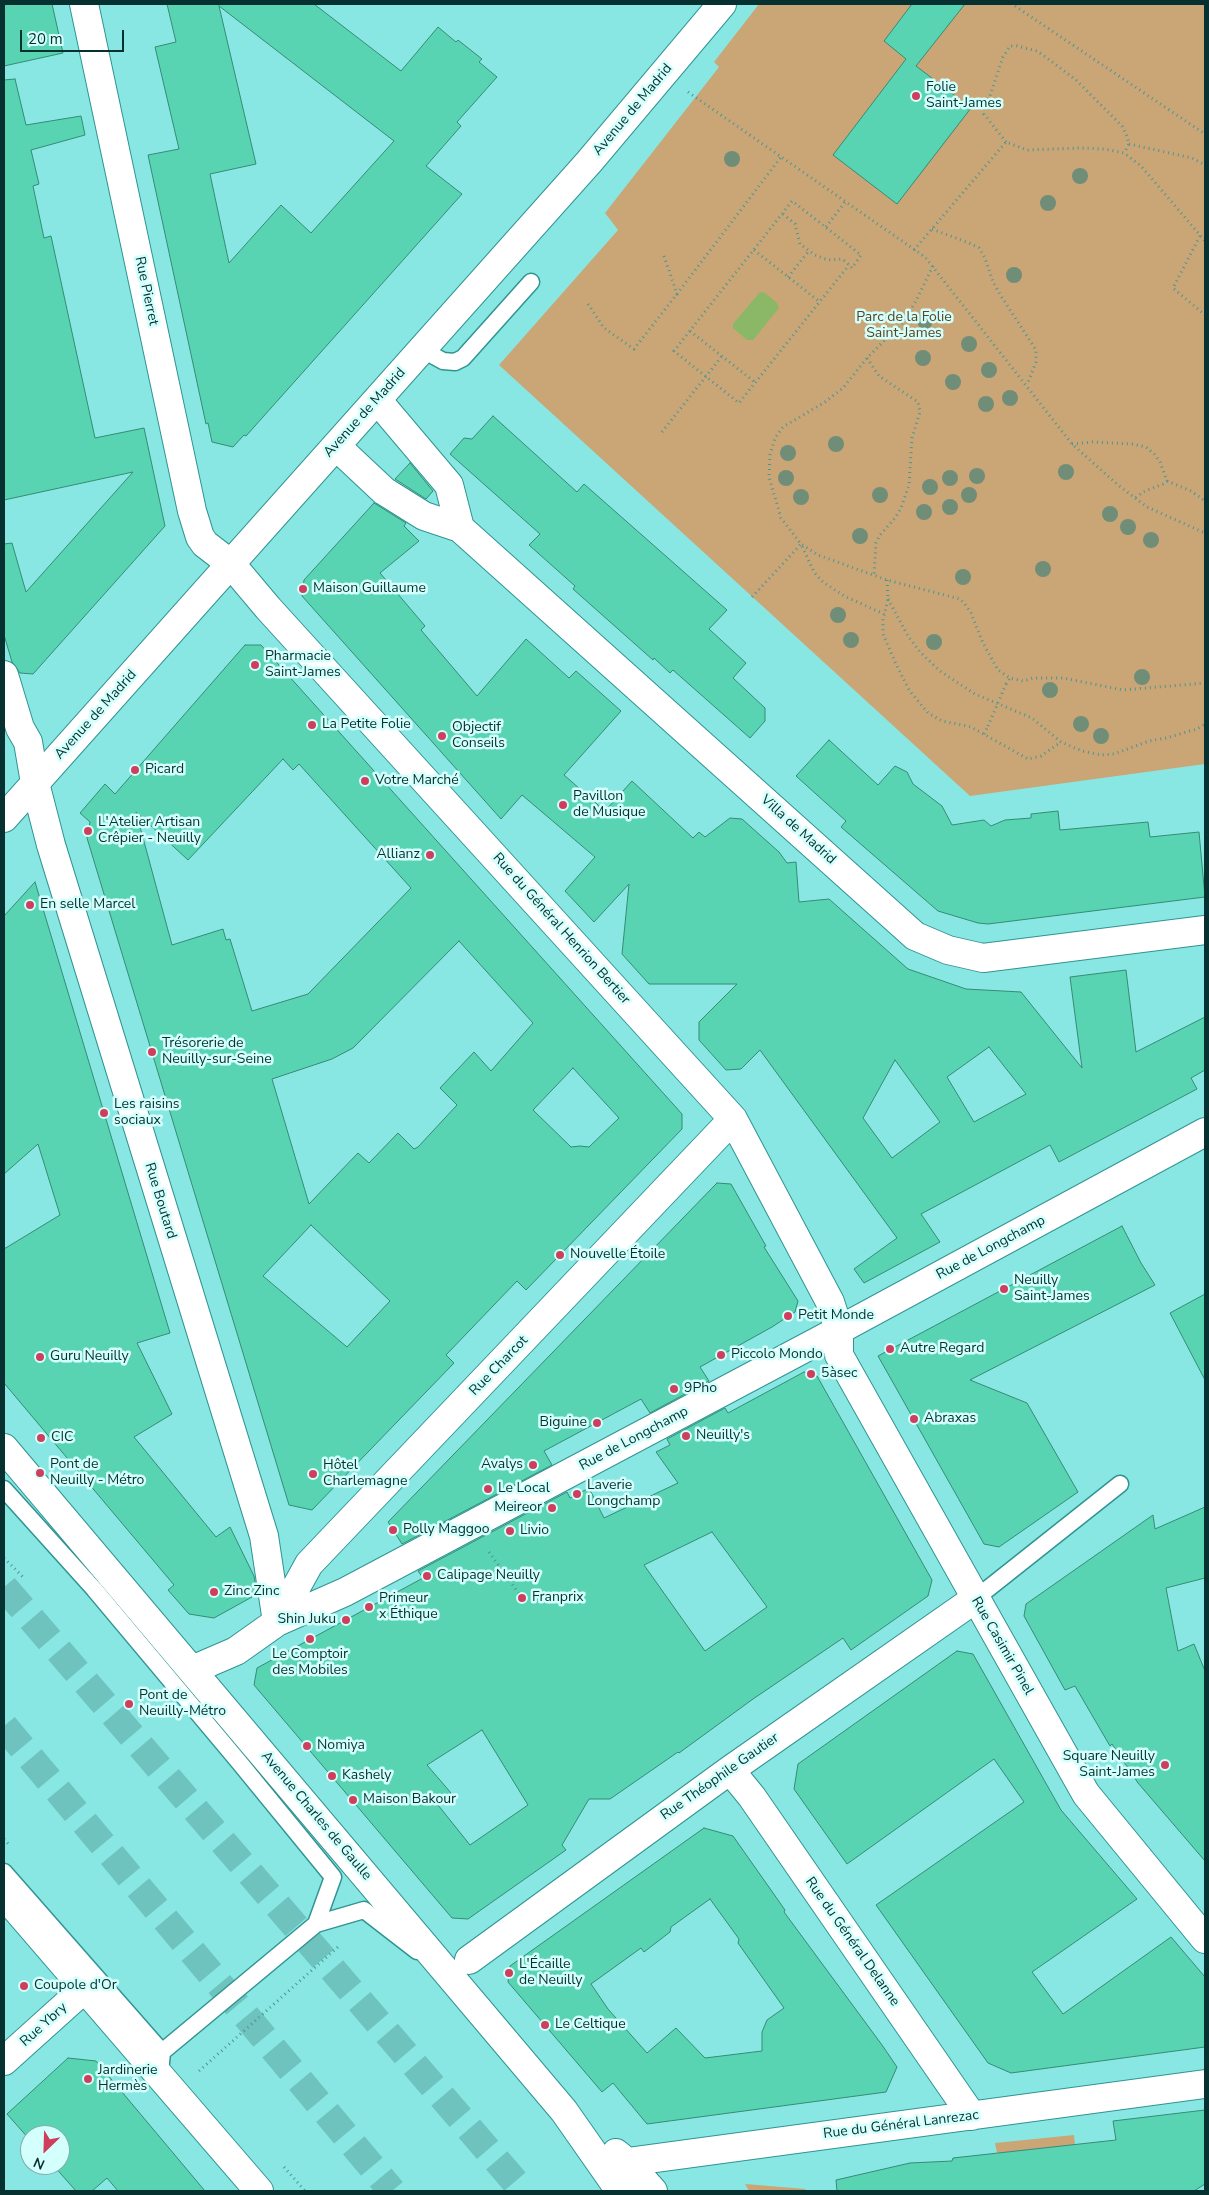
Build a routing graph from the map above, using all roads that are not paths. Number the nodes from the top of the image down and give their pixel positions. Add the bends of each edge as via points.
1 (84, 4) edge
2 (722, 4) edge
3 (531, 282) dead end
4 (422, 350) junction
5 (378, 401) junction
6 (336, 446) junction
7 (460, 528) junction
8 (231, 564) junction
9 (4, 675) edge
10 (35, 783) junction
11 (4, 818) edge
12 (1205, 930) edge
13 (733, 1119) junction
14 (1205, 1132) edge
15 (839, 1330) junction
16 (4, 1448) edge
17 (1120, 1484) dead end
18 (4, 1489) edge
19 (975, 1599) junction
20 (277, 1622) junction
21 (192, 1670) junction
22 (730, 1770) junction
23 (4, 1872) edge
24 (4, 1895) edge
25 (316, 1924) junction
26 (1205, 1939) edge
27 (461, 1970) junction
28 (84, 1989) junction
29 (4, 2061) edge
30 (161, 2064) junction
31 (1205, 2084) edge
32 (564, 2111) junction
33 (972, 2116) junction
34 (627, 2162) junction
35 (259, 2191) edge
36 (620, 2191) edge
37 (634, 2191) edge
38 (653, 2191) edge

1 - 8 street, Rue Pierret via 197,529 205,544
2 - 4 street, Avenue de Madrid via 589,162
3 - 4 lane via 463,358 455,362 443,361
4 - 5 street, Avenue de Madrid
5 - 6 street, Avenue de Madrid
5 - 7 street via 449,485
6 - 7 street, Villa de Madrid via 384,491 424,516
6 - 8 street, Avenue de Madrid
7 - 12 street, Villa de Madrid via 916,936 948,950 983,958
8 - 10 street, Avenue de Madrid
8 - 13 street, Rue du Général Henrion Bertier
9 - 10 street, Rue Boutard via 20,728 28,742
10 - 11 street, Avenue de Madrid
10 - 20 street, Rue Boutard via 51,845 264,1536
13 - 15 street, Rue du Général Henrion Bertier via 830,1302
13 - 20 street, Rue Charcot via 309,1564
14 - 15 street, Rue de Longchamp
15 - 19 street, Rue Casimir Pinel via 839,1355
15 - 20 street, Rue de Longchamp via 346,1592
16 - 21 street, Avenue Charles de Gaulle
17 - 19 lane
18 - 25 lane via 100,1597 333,1877
19 - 22 street, Rue Théophile Gautier
19 - 26 street, Rue Casimir Pinel via 1086,1794
20 - 21 street, Rue de Longchamp via 236,1651
21 - 27 street, Avenue Charles de Gaulle
22 - 27 street, Rue Théophile Gautier
22 - 33 street, Rue du Général Delanne via 752,1797
23 - 30 lane
24 - 28 street
25 - 27 lane via 364,1910
25 - 30 lane
27 - 32 street, Avenue Charles de Gaulle
28 - 29 street, Rue Ybry
28 - 30 street
30 - 35 street
31 - 33 street, Rue du Général Lanrezac
32 - 34 street
32 - 36 street, Avenue Charles de Gaulle
33 - 34 street, Rue du Général Lanrezac
34 - 37 street
34 - 38 street

